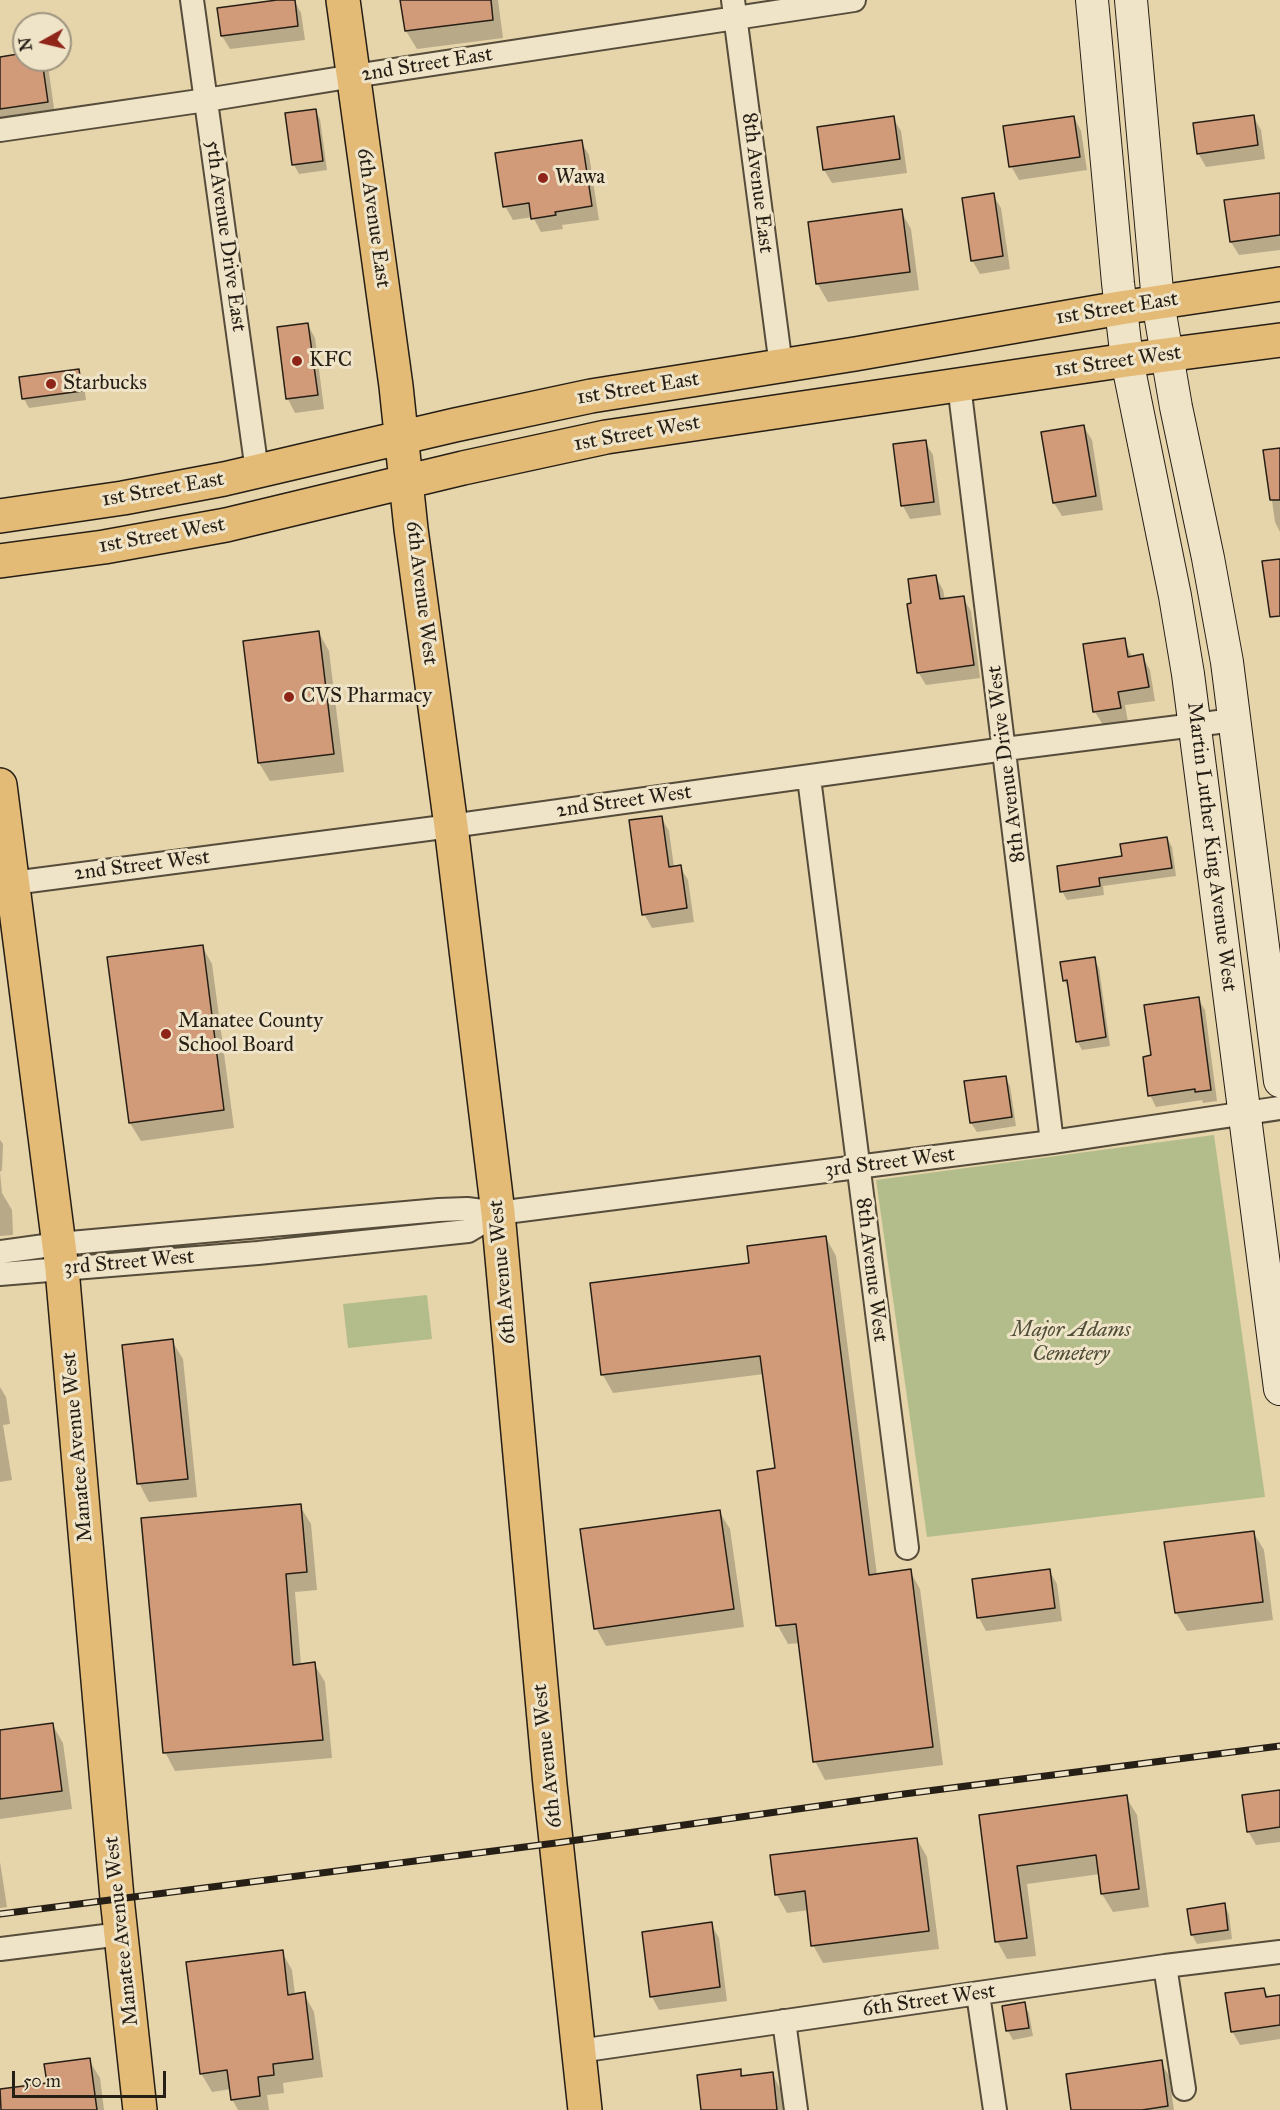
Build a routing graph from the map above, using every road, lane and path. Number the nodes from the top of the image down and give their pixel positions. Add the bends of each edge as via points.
1 (192, 0) edge
2 (343, 0) edge
3 (854, 0) edge
4 (1092, 0) edge
5 (1131, 0) edge
6 (734, 9) edge
7 (354, 76) junction
8 (206, 100) junction
9 (0, 130) edge
10 (1280, 284) edge
11 (1158, 302) junction
12 (1120, 308) junction
13 (1280, 340) edge
14 (1166, 355) junction
15 (1127, 360) junction
16 (781, 366) junction
17 (959, 385) junction
18 (403, 436) junction
19 (257, 471) junction
20 (407, 481) junction
21 (0, 516) edge
22 (0, 561) edge
23 (1234, 720) junction
24 (1196, 725) junction
25 (1005, 749) junction
26 (809, 777) junction
27 (0, 785) edge
28 (452, 826) junction
29 (13, 883) junction
30 (1280, 1081) edge
31 (1280, 1108) edge
32 (1244, 1112) junction
33 (1052, 1142) junction
34 (858, 1167) junction
35 (498, 1213) junction
36 (254, 1227) junction
37 (0, 1252) edge
38 (258, 1253) junction
39 (61, 1256) junction
40 (0, 1274) edge
41 (1280, 1389) edge
42 (908, 1548) dead end
43 (121, 1934) junction
44 (0, 1949) edge
45 (1280, 1952) edge
46 (1165, 1966) junction
47 (978, 1994) junction
48 (784, 2021) junction
49 (579, 2051) junction
50 (1184, 2089) dead end
51 (140, 2110) edge
52 (585, 2110) edge
53 (796, 2110) edge
54 (995, 2110) edge

1 - 8 street, 5th Avenue Drive East
2 - 7 main road, 6th Avenue East
3 - 6 street, 2nd Street East
4 - 12 street, Martin Luther King Avenue West
5 - 11 street, Martin Luther King Avenue West
6 - 7 street, 2nd Street East
6 - 16 street, 8th Avenue East
7 - 8 street, 2nd Street East
7 - 18 main road, 6th Avenue East
8 - 9 street, 2nd Street East
8 - 19 street, 5th Avenue Drive East
10 - 11 main road, 1st Street East
11 - 12 main road, 1st Street East
11 - 14 street, Martin Luther King Avenue West
12 - 15 street, Martin Luther King Avenue West
12 - 16 main road, 1st Street East
13 - 14 main road, 1st Street West
14 - 15 main road, 1st Street West
14 - 23 street, Martin Luther King Avenue West via 1220,619
15 - 17 main road, 1st Street West
15 - 24 street, Martin Luther King Avenue West via 1183,637
16 - 18 main road, 1st Street East via 556,403
17 - 20 main road, 1st Street West via 606,437
17 - 25 street, 8th Avenue Drive West
18 - 19 main road, 1st Street East
18 - 20 main road, 6th Avenue West
19 - 21 main road, 1st Street East via 123,498
20 - 22 main road, 1st Street West via 226,525
20 - 28 main road, 6th Avenue West
23 - 24 street, 2nd Street West
23 - 30 street, Martin Luther King Avenue West
24 - 25 street, 2nd Street West
24 - 32 street, Martin Luther King Avenue West
25 - 26 street, 2nd Street West
25 - 33 street, 8th Avenue Drive West
26 - 28 street, 2nd Street West
26 - 34 street, 8th Avenue West
27 - 29 main road, Manatee Avenue West
28 - 29 street, 2nd Street West
28 - 35 main road, 6th Avenue West
29 - 39 main road, Manatee Avenue West
31 - 32 street, 3rd Street West
32 - 33 street, 3rd Street West
32 - 41 street, Martin Luther King Avenue West
33 - 34 street, 3rd Street West
34 - 35 street, 3rd Street West
34 - 42 street, 8th Avenue West
35 - 36 street, 3rd Street West via 439,1210
35 - 38 street, 3rd Street West via 468,1231
35 - 49 main road, 6th Avenue West via 550,1785
36 - 38 street
36 - 39 street, 3rd Street West
37 - 39 street, 3rd Street West
38 - 39 street, 3rd Street West
39 - 40 street, 3rd Street West
39 - 43 main road, Manatee Avenue West
43 - 44 street
43 - 51 main road, Manatee Avenue West
45 - 46 street, 6th Street West
46 - 47 street, 6th Street West
46 - 50 street
47 - 48 street, 6th Street West
47 - 54 street
48 - 49 street, 6th Street West
48 - 53 street
49 - 52 main road, 6th Avenue West

